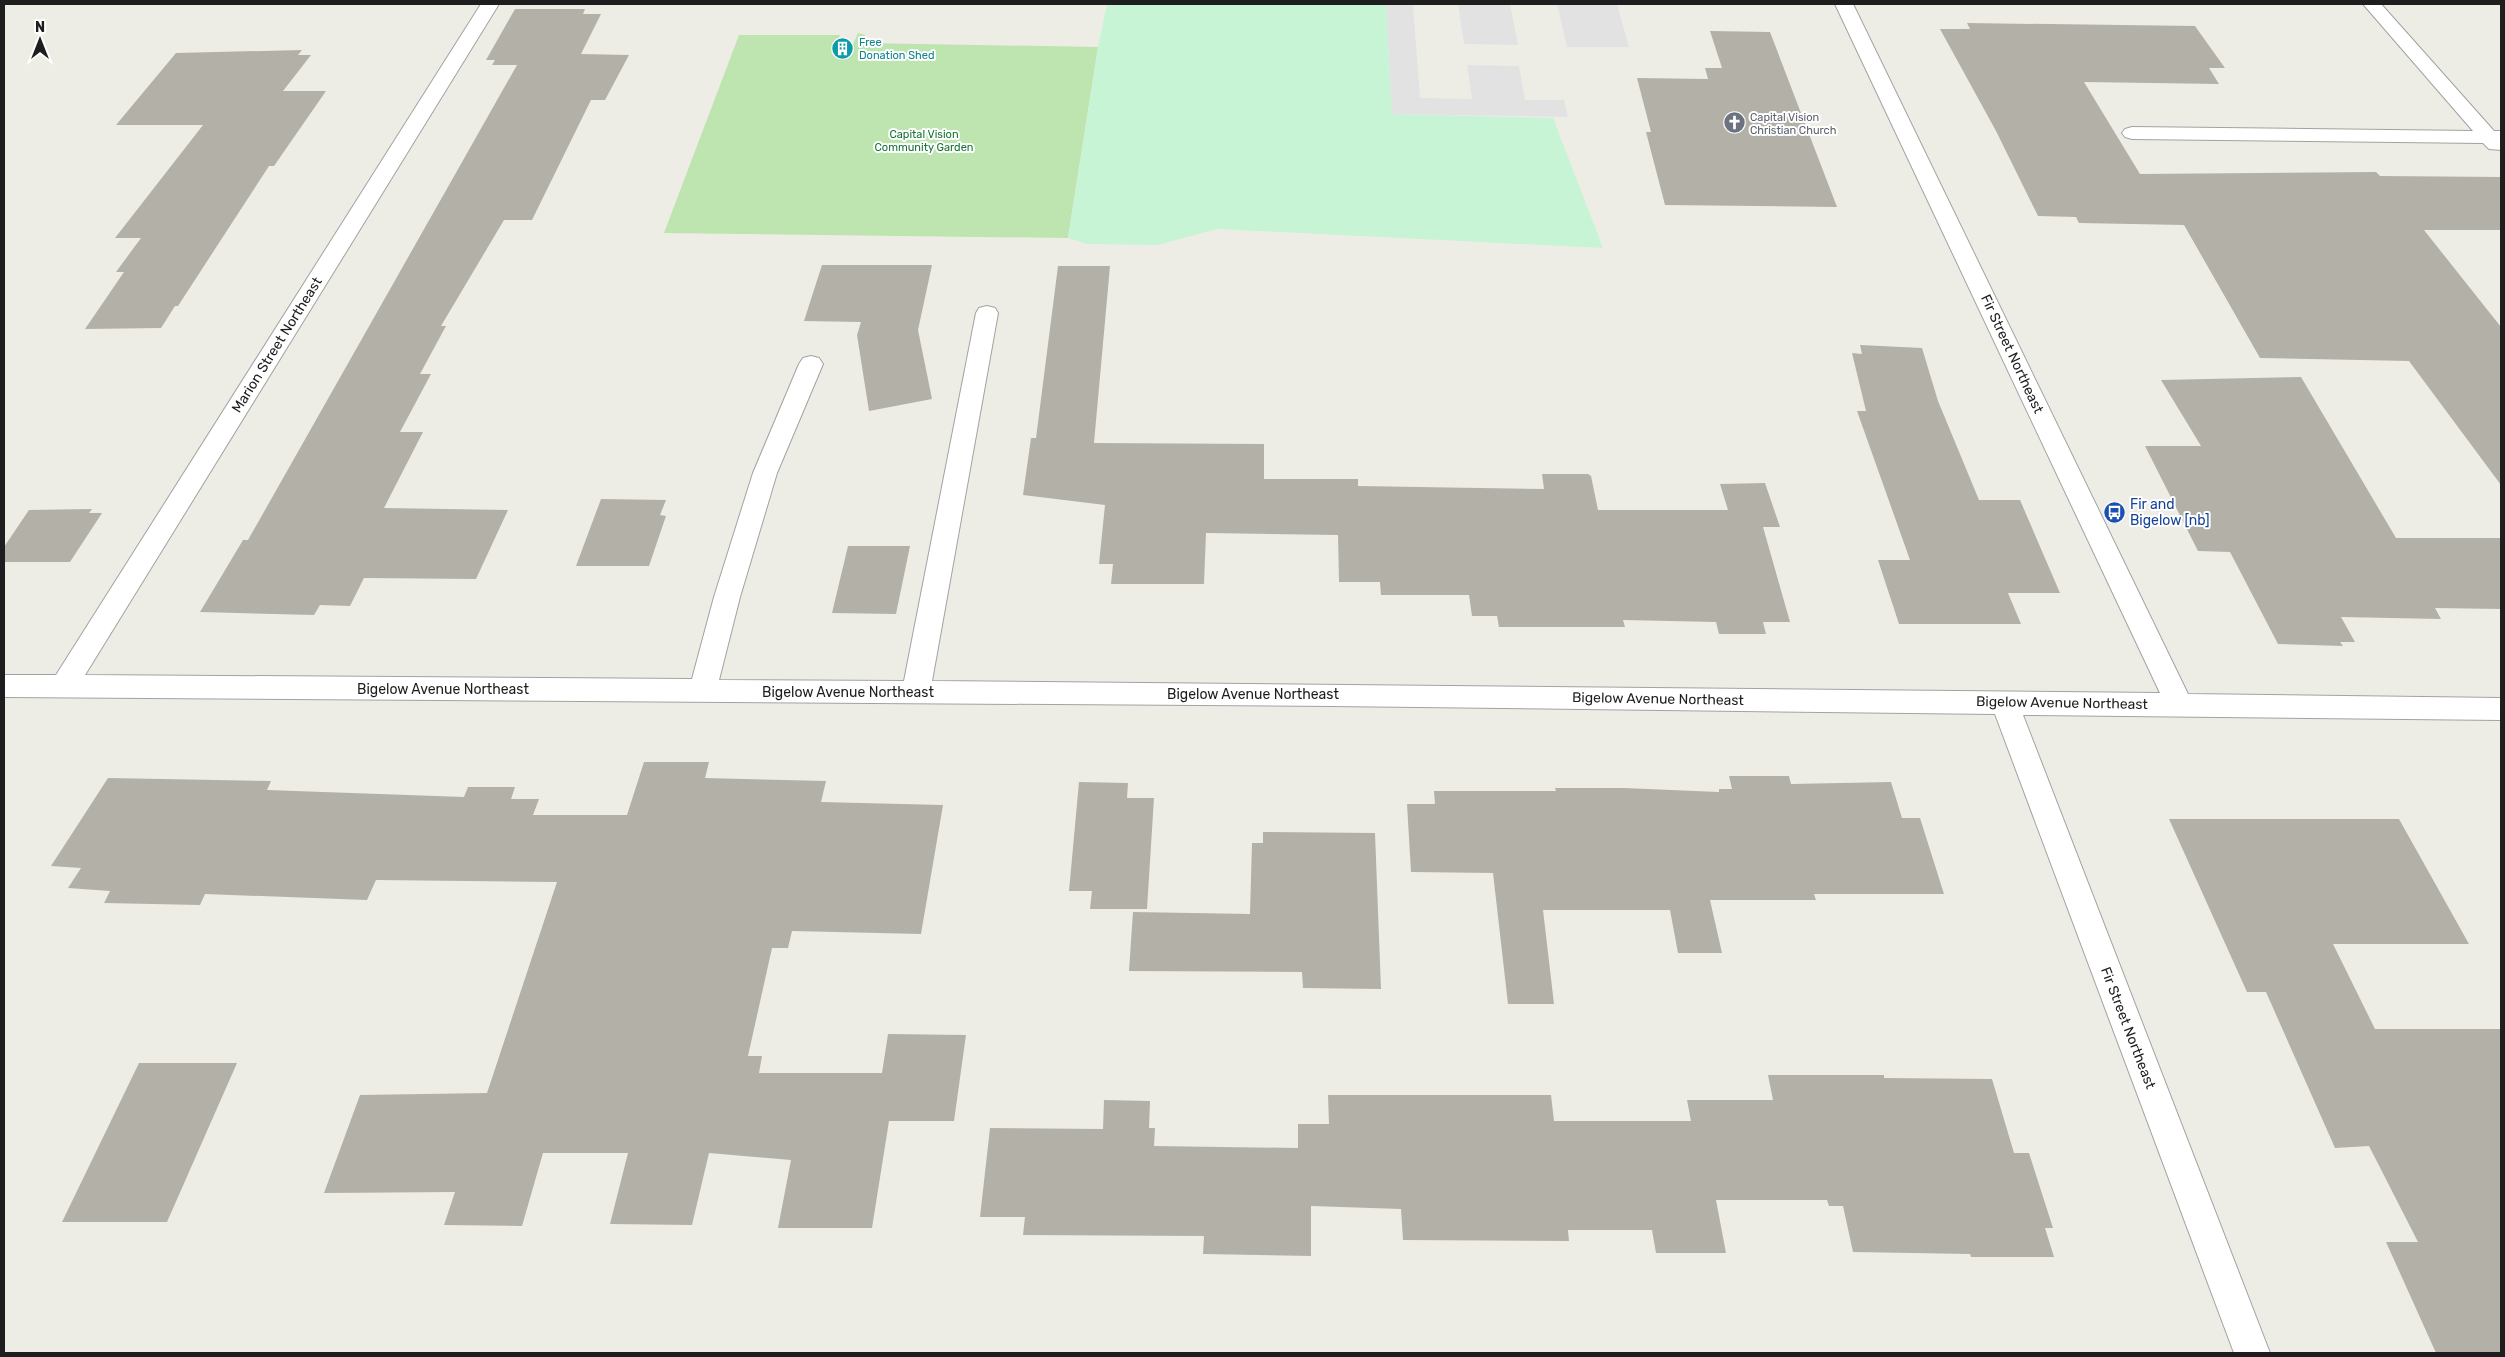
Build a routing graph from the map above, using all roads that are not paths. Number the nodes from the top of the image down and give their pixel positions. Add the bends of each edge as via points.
1 (490, 4) edge
2 (1844, 4) edge
3 (2372, 4) edge
4 (2132, 133) dead end
5 (2497, 142) edge
6 (987, 313) dead end
7 (811, 364) dead end
8 (4, 686) edge
9 (64, 686) junction
10 (703, 690) junction
11 (916, 692) junction
12 (2004, 702) junction
13 (2179, 705) junction
14 (2501, 709) edge
15 (2252, 1353) edge

1 - 9 street, Marion Street Northeast
2 - 13 street, Fir Street Northeast
3 - 5 street
4 - 5 street
6 - 11 street
7 - 10 street via 765,473
8 - 9 street, Bigelow Avenue Northeast
9 - 10 street, Bigelow Avenue Northeast
10 - 11 street, Bigelow Avenue Northeast
11 - 12 street, Bigelow Avenue Northeast
12 - 13 street, Bigelow Avenue Northeast
12 - 15 street, Fir Street Northeast
13 - 14 street, Bigelow Avenue Northeast

